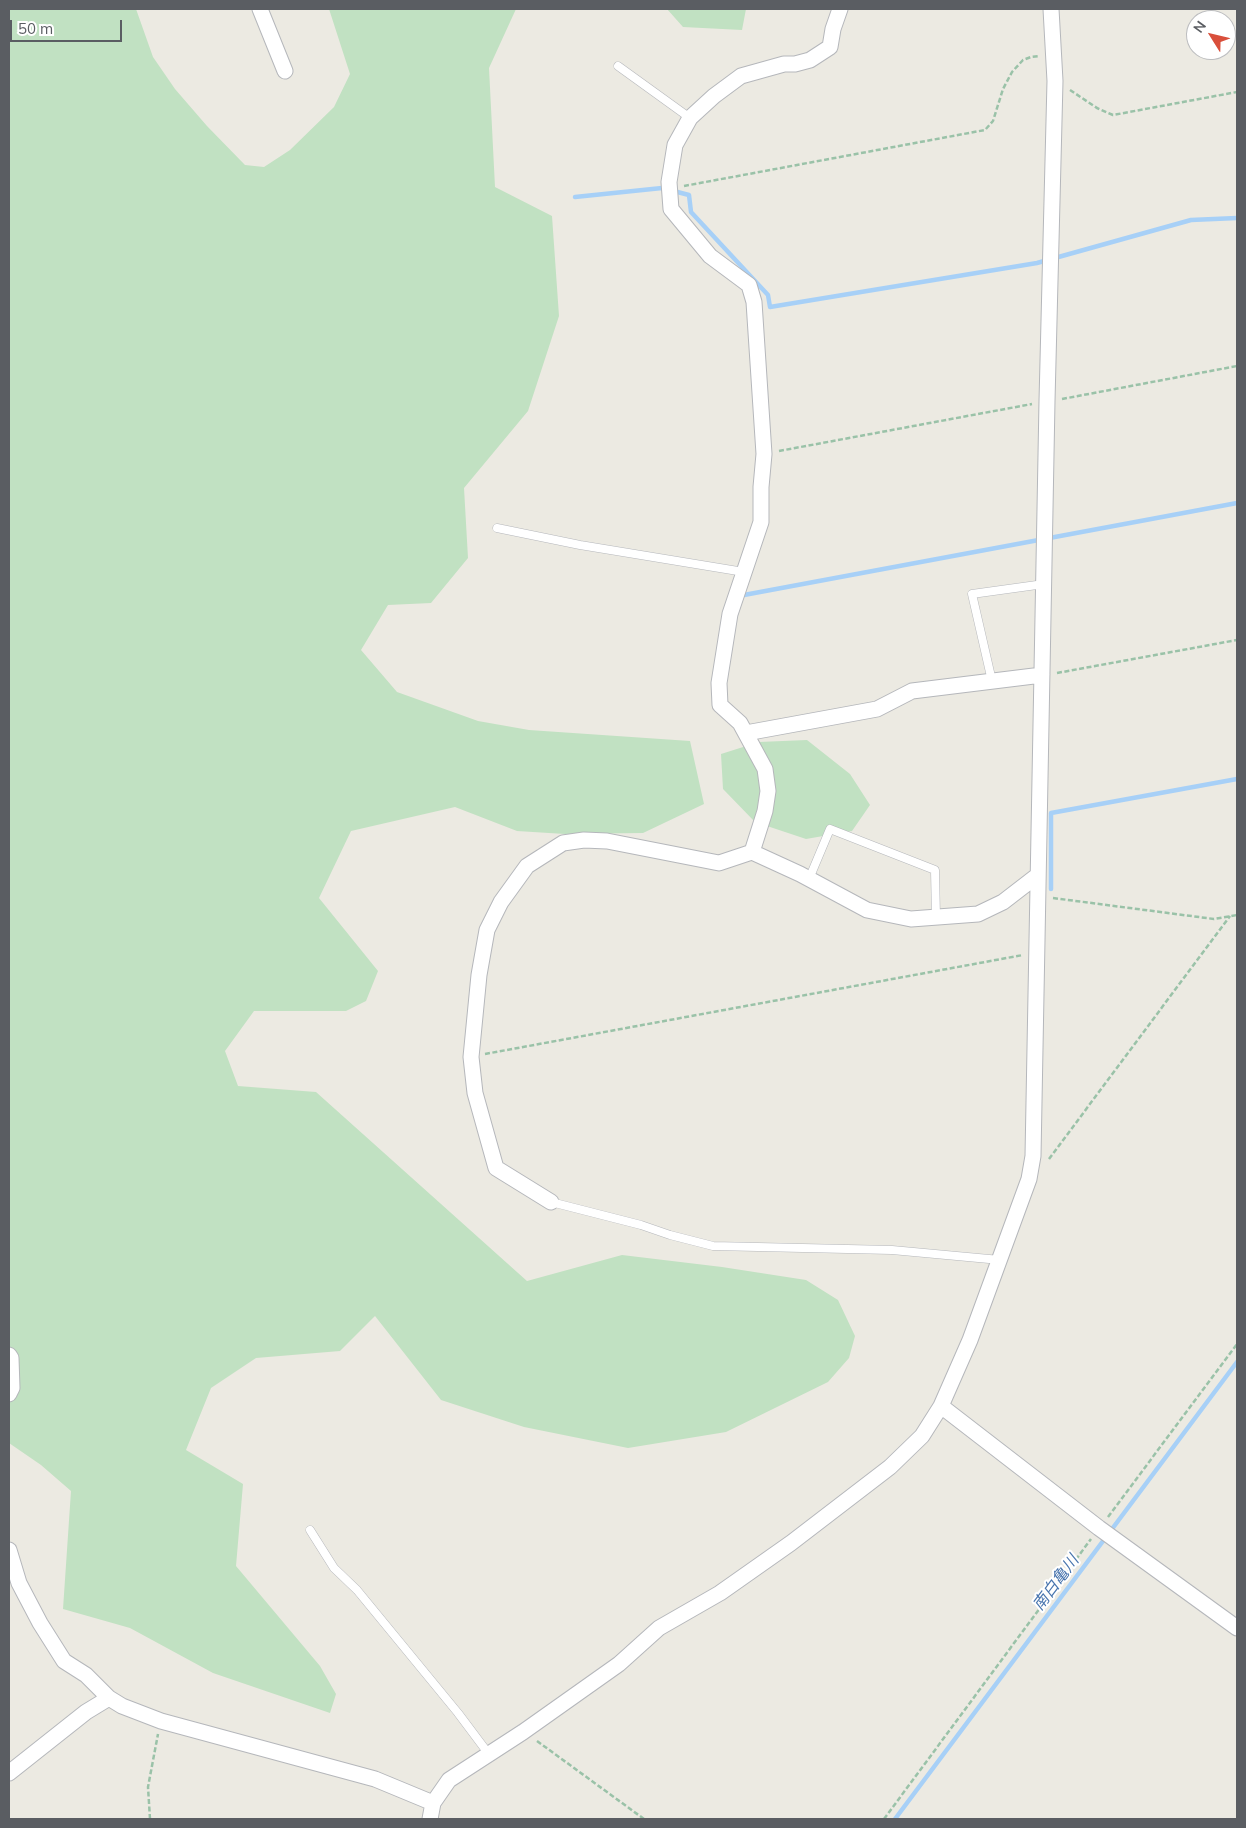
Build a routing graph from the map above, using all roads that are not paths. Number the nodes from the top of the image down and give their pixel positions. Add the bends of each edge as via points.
1 (260, 9) edge
2 (840, 9) edge
3 (1051, 9) edge
4 (618, 66) dead end
5 (285, 71) dead end
6 (690, 118) junction
7 (496, 528) dead end
8 (744, 572) junction
9 (1044, 584) junction
10 (1042, 675) junction
11 (992, 681) junction
12 (746, 734) junction
13 (752, 852) junction
14 (1038, 875) junction
15 (809, 879) junction
16 (936, 918) junction
17 (552, 1202) joint
18 (1000, 1260) junction
19 (9, 1355) edge
20 (9, 1394) edge
21 (941, 1406) junction
22 (310, 1530) dead end
23 (9, 1550) edge
24 (1237, 1628) edge
25 (109, 1698) junction
26 (488, 1754) junction
27 (9, 1773) edge
28 (434, 1803) junction
29 (430, 1819) edge

1 - 5 street
2 - 6 street via 830,47 810,60 741,76
3 - 9 street via 1055,81
4 - 6 lane
6 - 8 street via 675,145 669,182 671,209 710,256 749,285 754,302 764,454 761,522
7 - 8 lane
8 - 12 street via 730,614 719,683 720,705 740,723
9 - 10 street
9 - 11 lane via 972,594
10 - 11 street
10 - 14 street
11 - 12 street via 912,691 877,709
12 - 13 street via 765,769 768,791
13 - 15 street
13 - 17 street via 719,863 607,841 563,843 527,866 501,902 487,930 479,975 471,1057 475,1093 496,1168
14 - 16 street via 1003,902 978,914
14 - 18 street via 1031,1166
15 - 16 street via 866,910 910,919
15 - 16 lane via 830,829 935,870
17 - 18 lane via 712,1246 892,1250
18 - 21 street
19 - 20 street via 12,1388
21 - 24 street
21 - 26 street via 922,1436 890,1467 720,1593 659,1628 619,1664
22 - 26 lane via 334,1568 357,1590
23 - 25 street via 19,1583 64,1661 86,1675
25 - 27 street via 86,1712
25 - 28 street via 161,1721 375,1779
26 - 28 street via 449,1780
28 - 29 street

